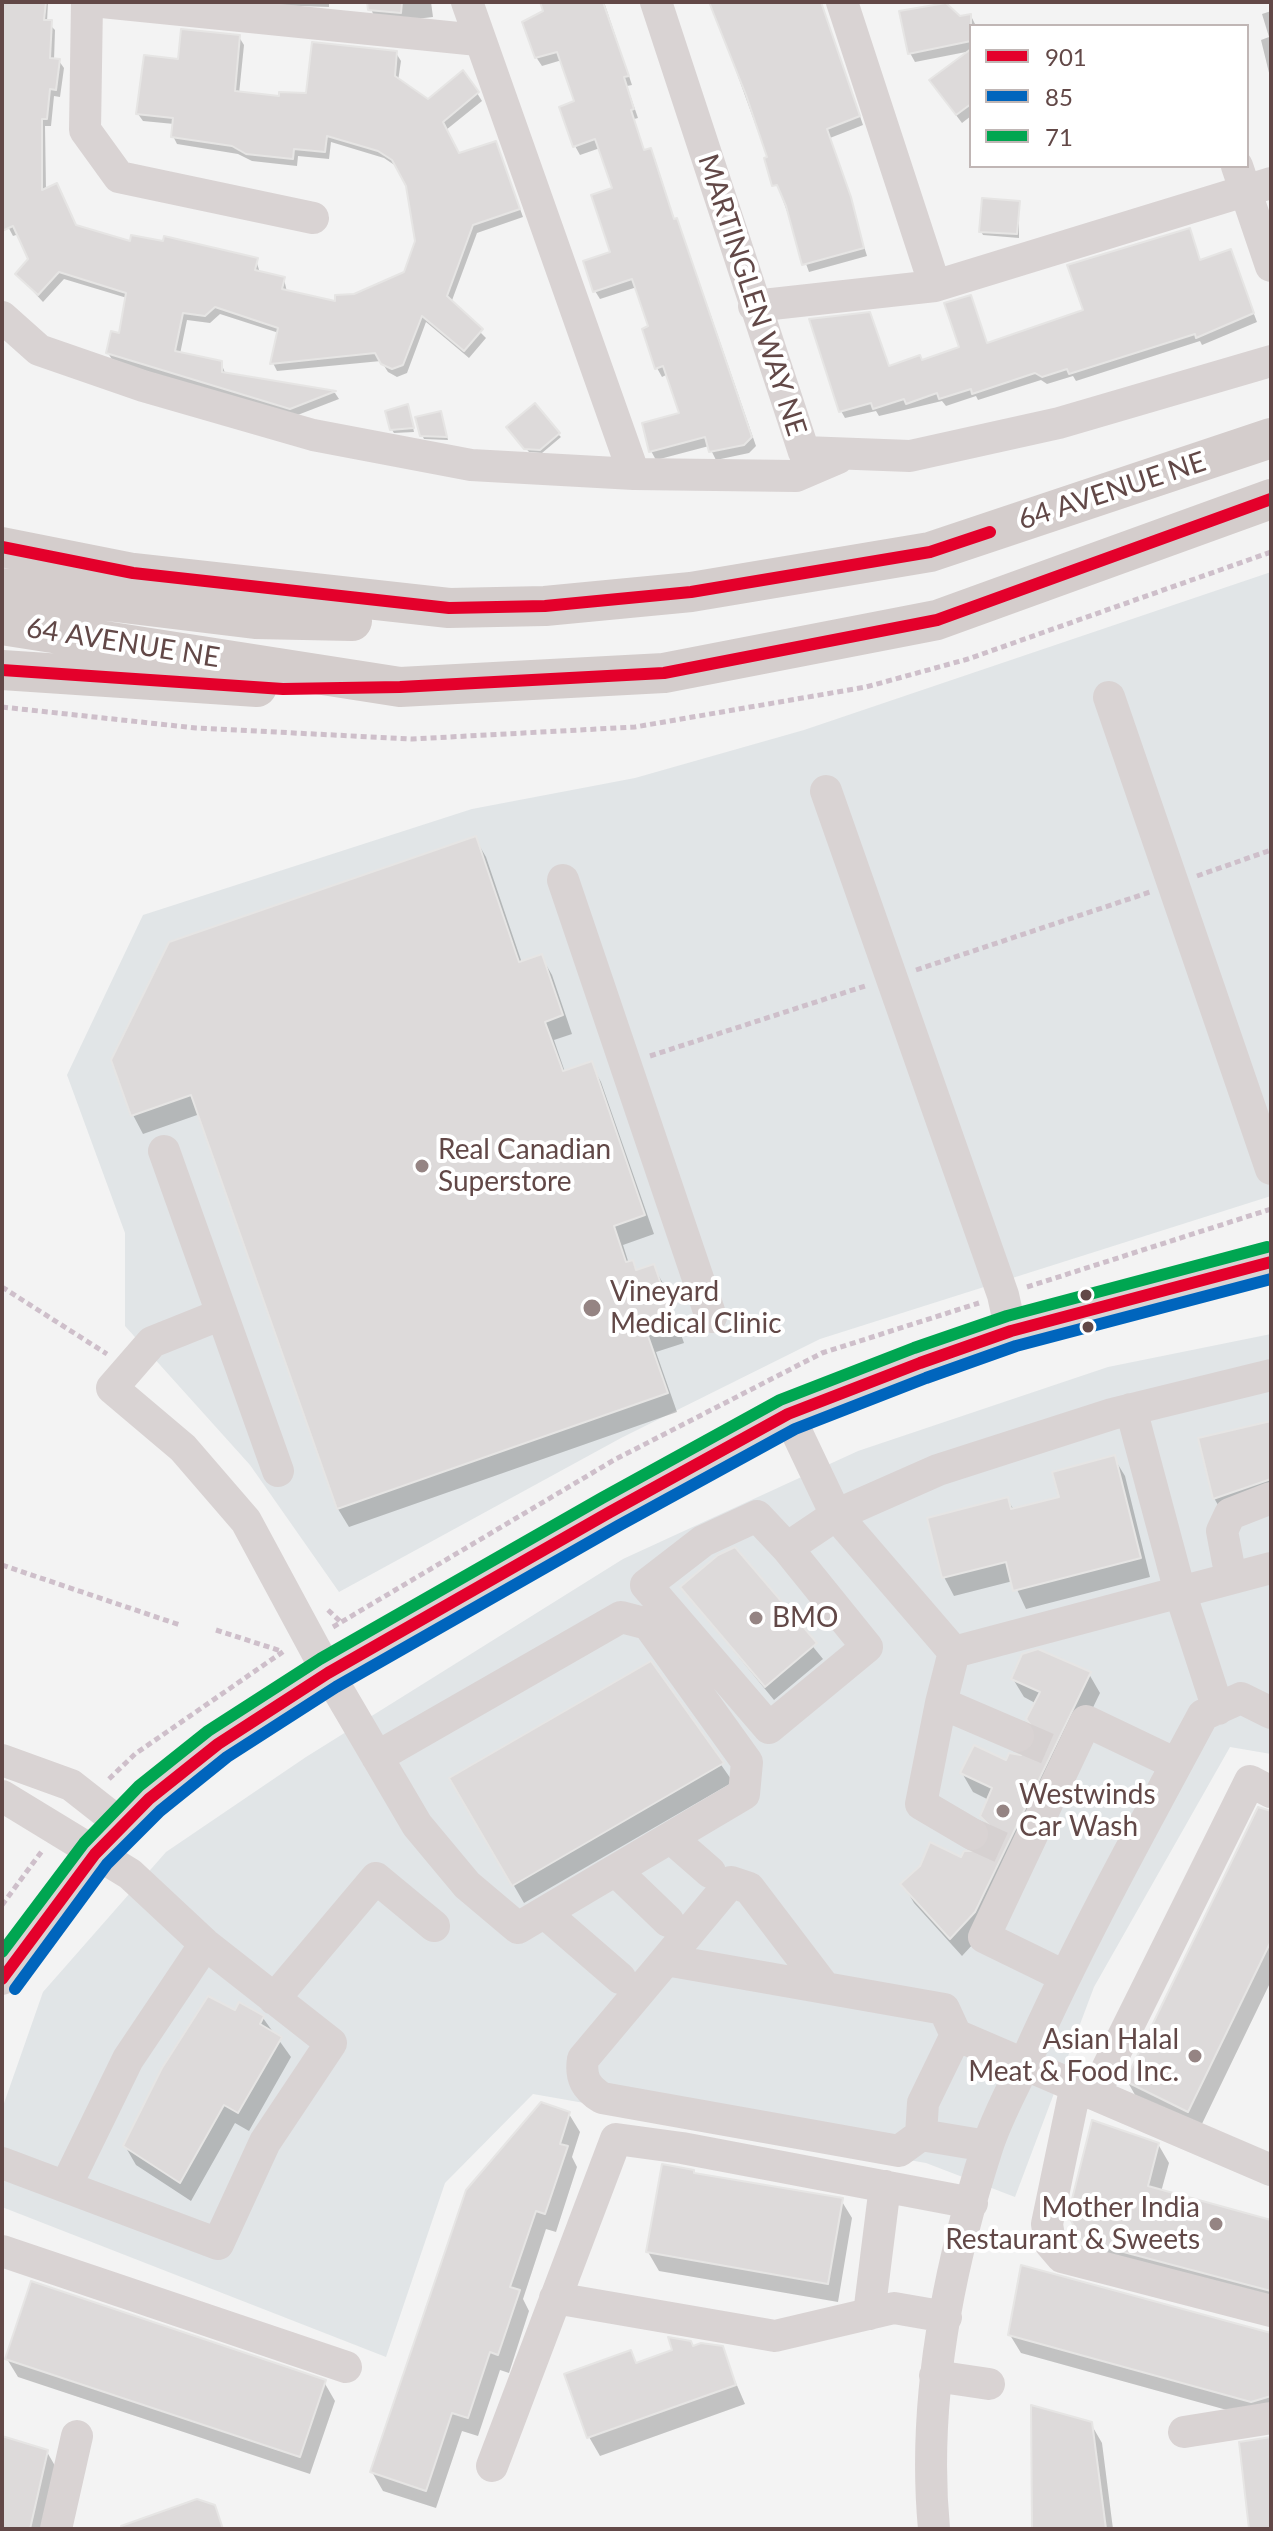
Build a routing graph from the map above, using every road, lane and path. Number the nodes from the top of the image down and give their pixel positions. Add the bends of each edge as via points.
1 (87, 2) edge
2 (102, 2) edge
3 (467, 2) edge
4 (656, 2) edge
5 (842, 2) edge
6 (478, 40) junction
7 (1251, 180) edge
8 (313, 218) dead end
9 (1271, 266) edge
10 (935, 286) junction
11 (754, 306) junction
12 (2, 317) edge
13 (1271, 361) edge
14 (1271, 438) edge
15 (846, 454) junction
16 (634, 474) junction
17 (1271, 499) edge
18 (2, 547) edge
19 (2, 588) edge
20 (449, 608) junction
21 (2, 625) edge
22 (2, 670) edge
23 (400, 687) junction
24 (1109, 697) dead end
25 (826, 791) dead end
26 (1271, 850) edge
27 (563, 880) dead end
28 (1173, 884) junction
29 (891, 978) junction
30 (626, 1063) junction
31 (164, 1151) dead end
32 (1271, 1169) edge
33 (1271, 1262) edge
34 (222, 1314) junction
35 (711, 1317) dead end
36 (1011, 1331) junction
37 (1271, 1375) edge
38 (1131, 1409) junction
39 (788, 1414) junction
40 (278, 1471) dead end
41 (1271, 1498) edge
42 (836, 1515) junction
43 (787, 1548) junction
44 (2, 1565) edge
45 (1271, 1568) edge
46 (1231, 1578) junction
47 (1180, 1592) junction
48 (180, 1625) dead end
49 (216, 1630) dead end
50 (282, 1652) dead end
51 (954, 1652) junction
52 (328, 1673) junction
53 (941, 1703) junction
54 (1218, 1709) junction
55 (1271, 1713) edge
56 (1018, 1736) tunnel mouth
57 (377, 1757) junction
58 (2, 1760) edge
59 (1176, 1764) junction
60 (1271, 1792) edge
61 (2, 1796) edge
62 (122, 1825) junction
63 (972, 1834) tunnel mouth
64 (671, 1838) junction
65 (40, 1853) dead end
66 (95, 1854) junction
67 (616, 1871) junction
68 (710, 1872) dead end
69 (2, 1905) edge
70 (546, 1914) junction
71 (668, 1921) dead end
72 (434, 1926) dead end
73 (205, 1944) junction
74 (666, 1960) junction
75 (1064, 1976) junction
76 (620, 1978) dead end
77 (2, 1979) edge
78 (825, 1988) junction
79 (274, 1999) junction
80 (956, 2035) junction
81 (1025, 2064) junction
82 (1085, 2089) junction
83 (921, 2135) junction
84 (987, 2146) junction
85 (2, 2163) edge
86 (1271, 2170) edge
87 (66, 2186) junction
88 (885, 2186) junction
89 (972, 2203) junction
90 (2, 2251) edge
91 (555, 2298) junction
92 (1271, 2311) edge
93 (869, 2314) junction
94 (946, 2317) junction
95 (346, 2367) dead end
96 (935, 2376) junction
97 (989, 2384) dead end
98 (1271, 2418) edge
99 (1184, 2432) dead end
100 (77, 2436) dead end
101 (492, 2466) dead end
102 (56, 2529) edge
103 (934, 2529) edge

1 - 8 street via 85,130 119,177
2 - 6 street
3 - 6 street
4 - 11 street, MARTINGLEN WAY NE
5 - 10 street
6 - 16 street
7 - 9 street
7 - 10 street
10 - 11 street
11 - 15 street, MARTINGLEN WAY NE via 804,452
12 - 16 street via 39,350 313,435 471,465
13 - 15 street, MARTINGLEN WAY NE via 1059,423 940,450 910,456
14 - 20 main road, 64 AVENUE NE via 930,552 691,592 545,606
15 - 16 street via 796,476
17 - 23 main road, 64 AVENUE NE via 922,623 664,673
18 - 20 main road, 64 AVENUE NE via 133,573
19 - 20 main road via 255,619 368,621
21 - 23 main road, 64 AVENUE NE
22 - 23 main road via 283,689
24 - 28 street
25 - 29 street
26 - 28 path
27 - 30 street
28 - 29 path
28 - 32 street
29 - 30 path
29 - 36 street via 1003,1295
30 - 35 street
31 - 34 street
33 - 36 street
34 - 40 street
34 - 52 street via 152,1342 112,1388 183,1448 237,1508
36 - 39 street
37 - 38 street
38 - 42 street via 938,1470
38 - 47 street
39 - 42 street
39 - 52 street
41 - 46 street via 1230,1514 1222,1531
42 - 43 street
42 - 51 street
43 - 43 street via 867,1647 769,1728 646,1585 703,1541 757,1516
44 - 48 path
45 - 46 street
46 - 47 street
47 - 51 street
47 - 54 street
49 - 50 path
51 - 53 street
52 - 57 street
52 - 62 street via 218,1744
53 - 56 street
53 - 63 street via 921,1804
54 - 55 street via 1241,1698
54 - 59 street via 1203,1715
57 - 64 street via 621,1617 648,1624 747,1762 744,1794
57 - 70 street via 417,1825 467,1885 518,1928
58 - 62 street via 71,1785
59 - 75 street
59 - 75 street via 1086,1721 1061,1754 1014,1854 984,1937
60 - 82 street via 1250,1781
61 - 66 street
62 - 66 street
64 - 67 street
64 - 68 street
65 - 69 path
66 - 73 street via 130,1874
66 - 77 street
67 - 70 street
67 - 71 street
70 - 76 street
72 - 79 street via 376,1878
73 - 79 street
73 - 87 street via 128,2059
74 - 78 street
74 - 78 street via 731,1882 749,1888
74 - 83 street via 583,2059 581,2072 588,2090 602,2098 899,2151
75 - 81 street
78 - 80 street via 944,2009
79 - 87 street via 331,2043 265,2142 218,2244
80 - 81 street
80 - 83 street via 923,2103
81 - 82 street
81 - 84 street
82 - 86 street
82 - 92 street via 1047,2224 1050,2243 1062,2257
83 - 84 street
84 - 89 street
85 - 87 street
88 - 89 street
88 - 91 street via 616,2139
88 - 93 street
89 - 94 street
90 - 95 street
91 - 93 street via 775,2336
91 - 101 street
93 - 94 street via 894,2308
94 - 96 street
96 - 97 street
96 - 103 street
98 - 99 street
100 - 102 street

